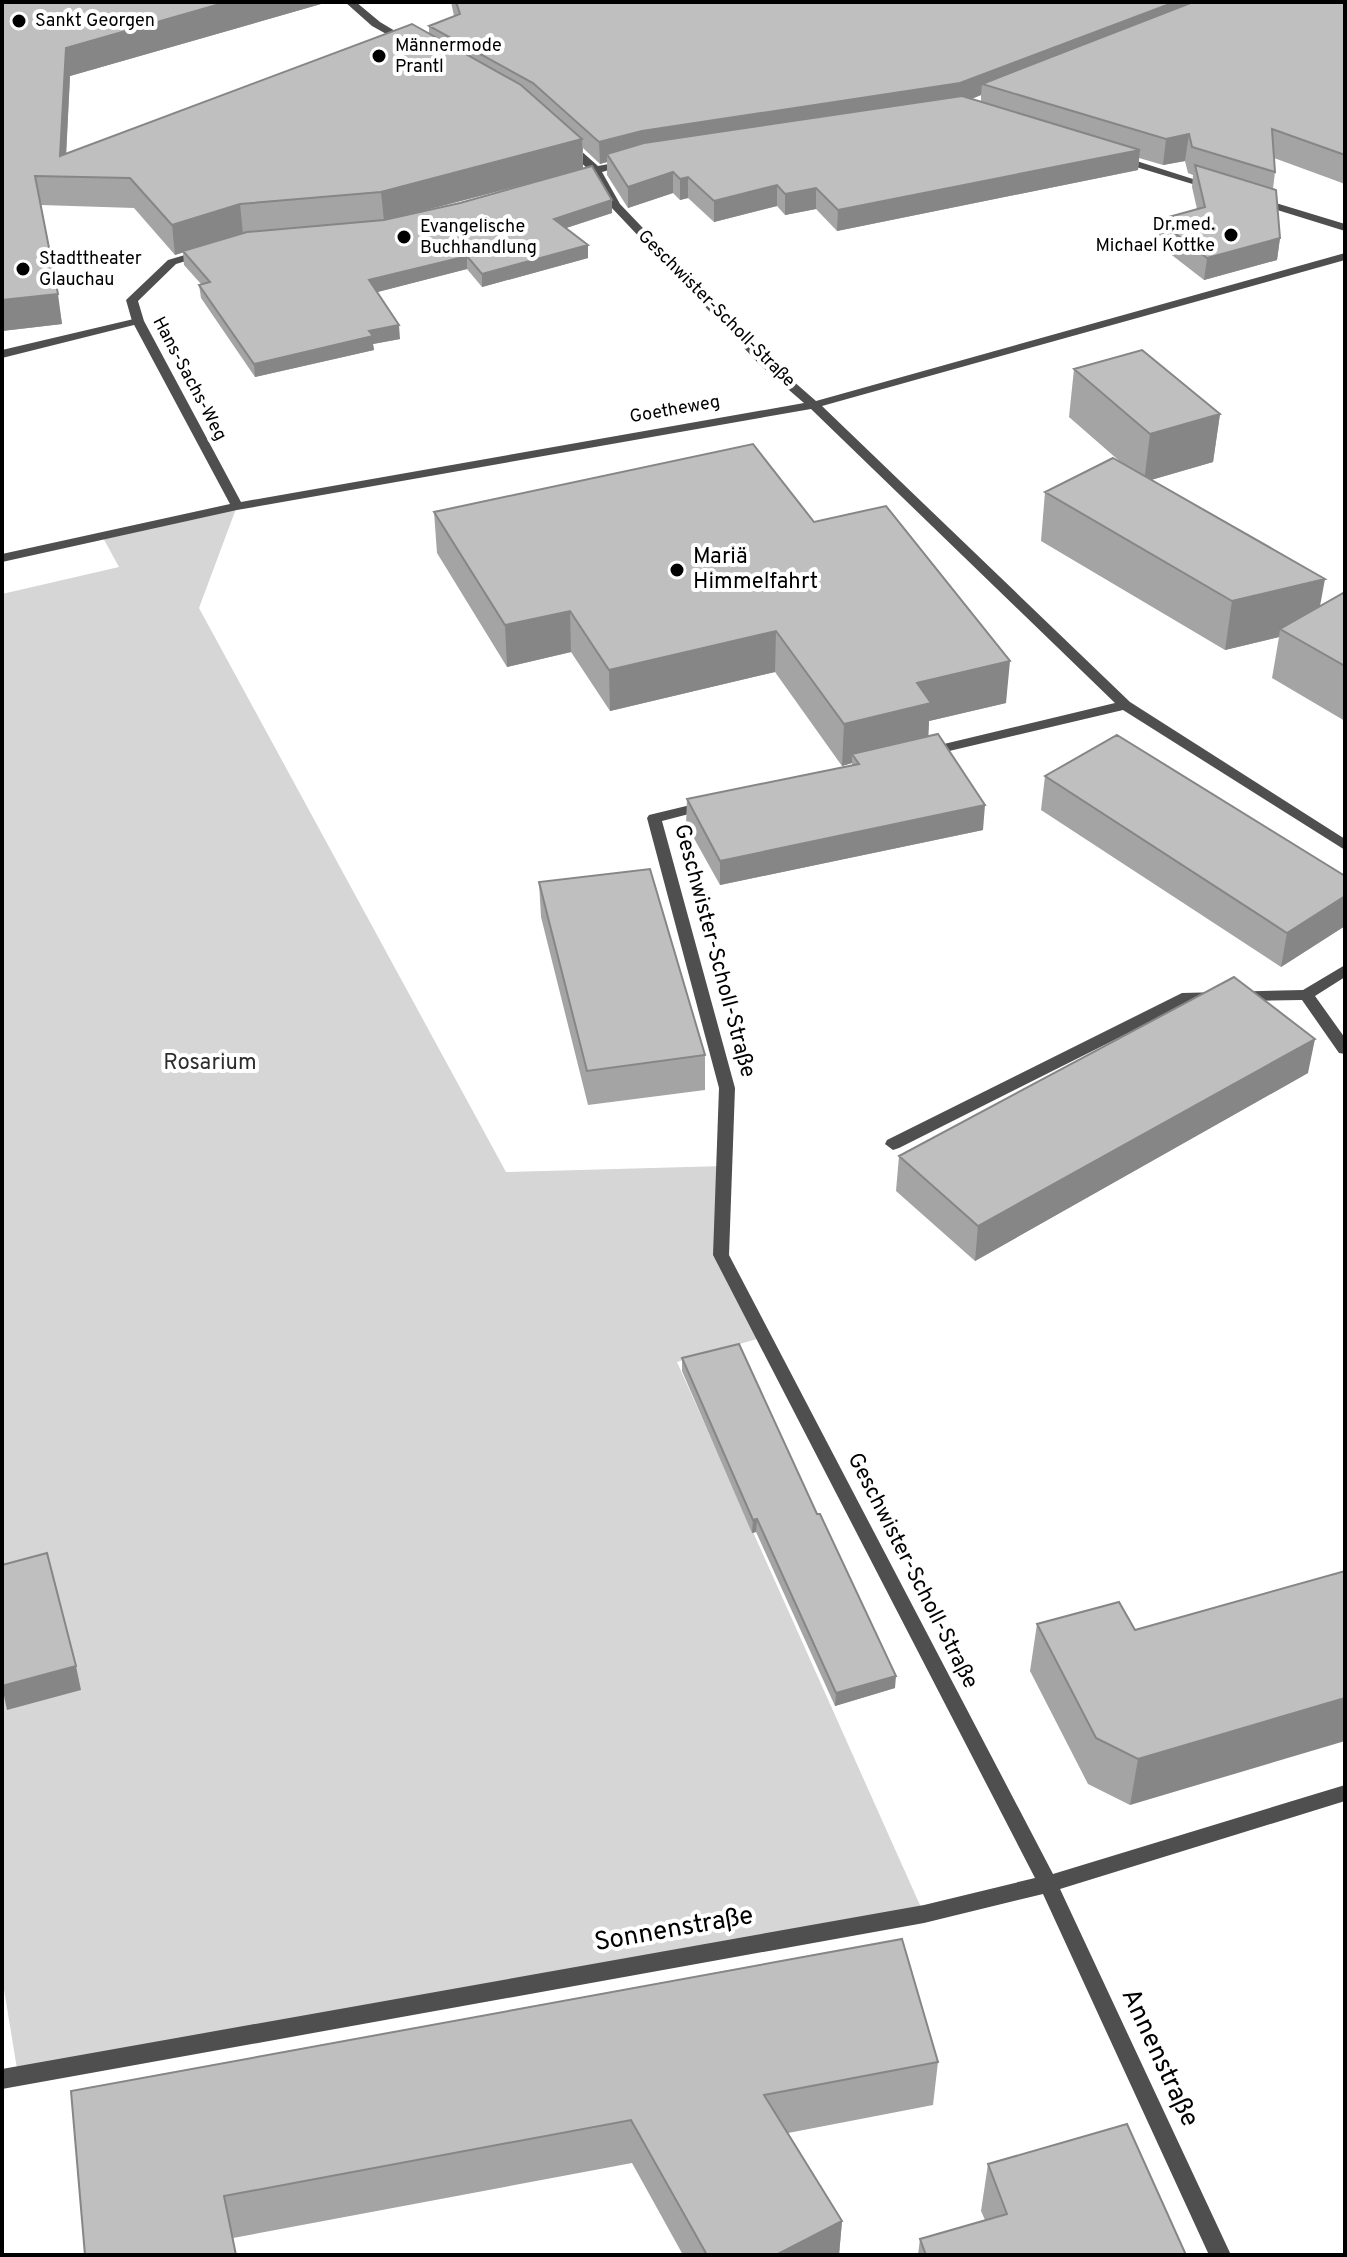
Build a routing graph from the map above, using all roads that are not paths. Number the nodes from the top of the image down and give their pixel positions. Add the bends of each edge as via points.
1 (350, 2) edge
2 (418, 47) edge
3 (562, 139) edge
4 (1109, 155) edge
5 (643, 158) edge
6 (596, 170) junction
7 (568, 178) edge
8 (1227, 191) edge
9 (1242, 196) edge
10 (1345, 228) edge
11 (217, 248) edge
12 (1345, 256) edge
13 (138, 321) junction
14 (2, 354) edge
15 (814, 405) junction
16 (237, 506) junction
17 (2, 558) edge
18 (1125, 705) junction
19 (912, 756) edge
20 (730, 800) edge
21 (1345, 845) edge
22 (1345, 970) edge
23 (1306, 995) junction
24 (1345, 1049) edge
25 (893, 1144) dead end
26 (1345, 1793) edge
27 (1048, 1884) junction
28 (2, 2079) edge
29 (1220, 2255) edge

1 - 2 street
3 - 6 street, Geschwister-Scholl-Straße
4 - 8 street
5 - 6 street
6 - 7 street
6 - 15 street, Geschwister-Scholl-Straße via 615,205 764,362
9 - 10 street
11 - 13 street, Hans-Sachs-Weg via 172,262 132,300
12 - 15 street, Goetheweg
13 - 14 street
13 - 16 street, Hans-Sachs-Weg
15 - 16 street, Goetheweg
15 - 18 street, Geschwister-Scholl-Straße
16 - 17 street, Goetheweg
18 - 19 street
18 - 21 street, Geschwister-Scholl-Straße
20 - 27 street, Geschwister-Scholl-Straße via 654,818 727,1088 721,1255
22 - 23 street
23 - 24 street
23 - 25 street via 1187,997
26 - 27 street, Sonnenstraße
27 - 28 street, Sonnenstraße via 924,1914
27 - 29 street, Annenstraße

